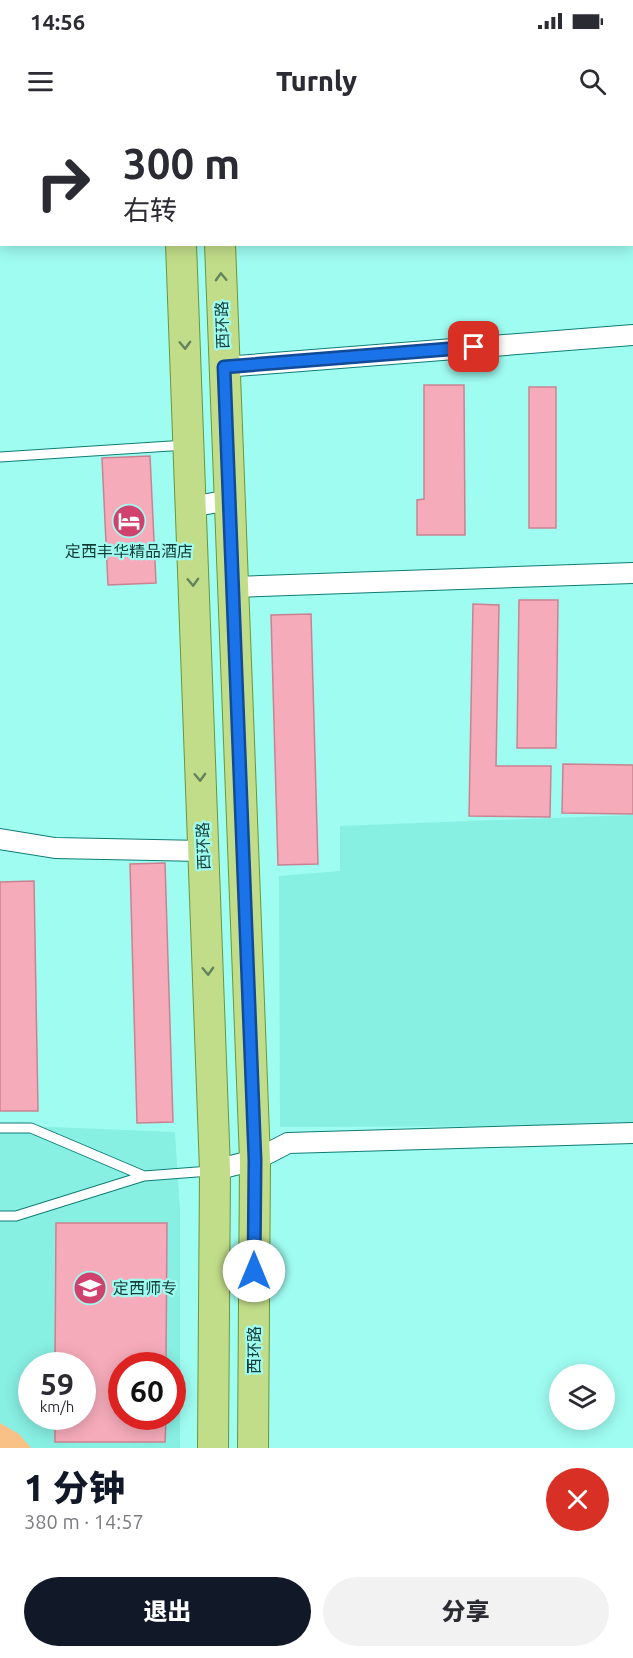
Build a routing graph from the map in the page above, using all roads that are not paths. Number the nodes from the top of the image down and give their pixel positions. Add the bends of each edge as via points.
1 (181, 246) edge
2 (220, 246) edge
3 (633, 335) edge
4 (224, 367) junction
5 (188, 445) junction
6 (0, 457) edge
7 (229, 500) junction
8 (190, 507) junction
9 (633, 573) edge
10 (232, 586) junction
11 (0, 839) edge
12 (203, 851) junction
13 (0, 1128) edge
14 (633, 1133) edge
15 (255, 1160) junction
16 (215, 1170) junction
17 (144, 1176) junction
18 (0, 1216) edge
19 (213, 1448) edge
20 (253, 1448) edge

1 -> 5 main road, 西环路
4 -> 2 main road, 西环路
3 - 4 street
4 - 7 main road, 西环路
5 - 6 lane
5 - 8 main road, 西环路
7 - 8 street
7 - 10 main road, 西环路
8 -> 12 main road, 西环路
9 - 10 street
10 - 15 main road, 西环路
11 - 12 street via 55,848
12 -> 16 main road, 西环路
13 - 17 lane via 31,1128
14 - 15 street via 288,1143
15 - 16 street
15 - 20 main road, 西环路
16 - 17 lane
16 - 19 main road, 西环路
17 - 18 lane via 16,1216

